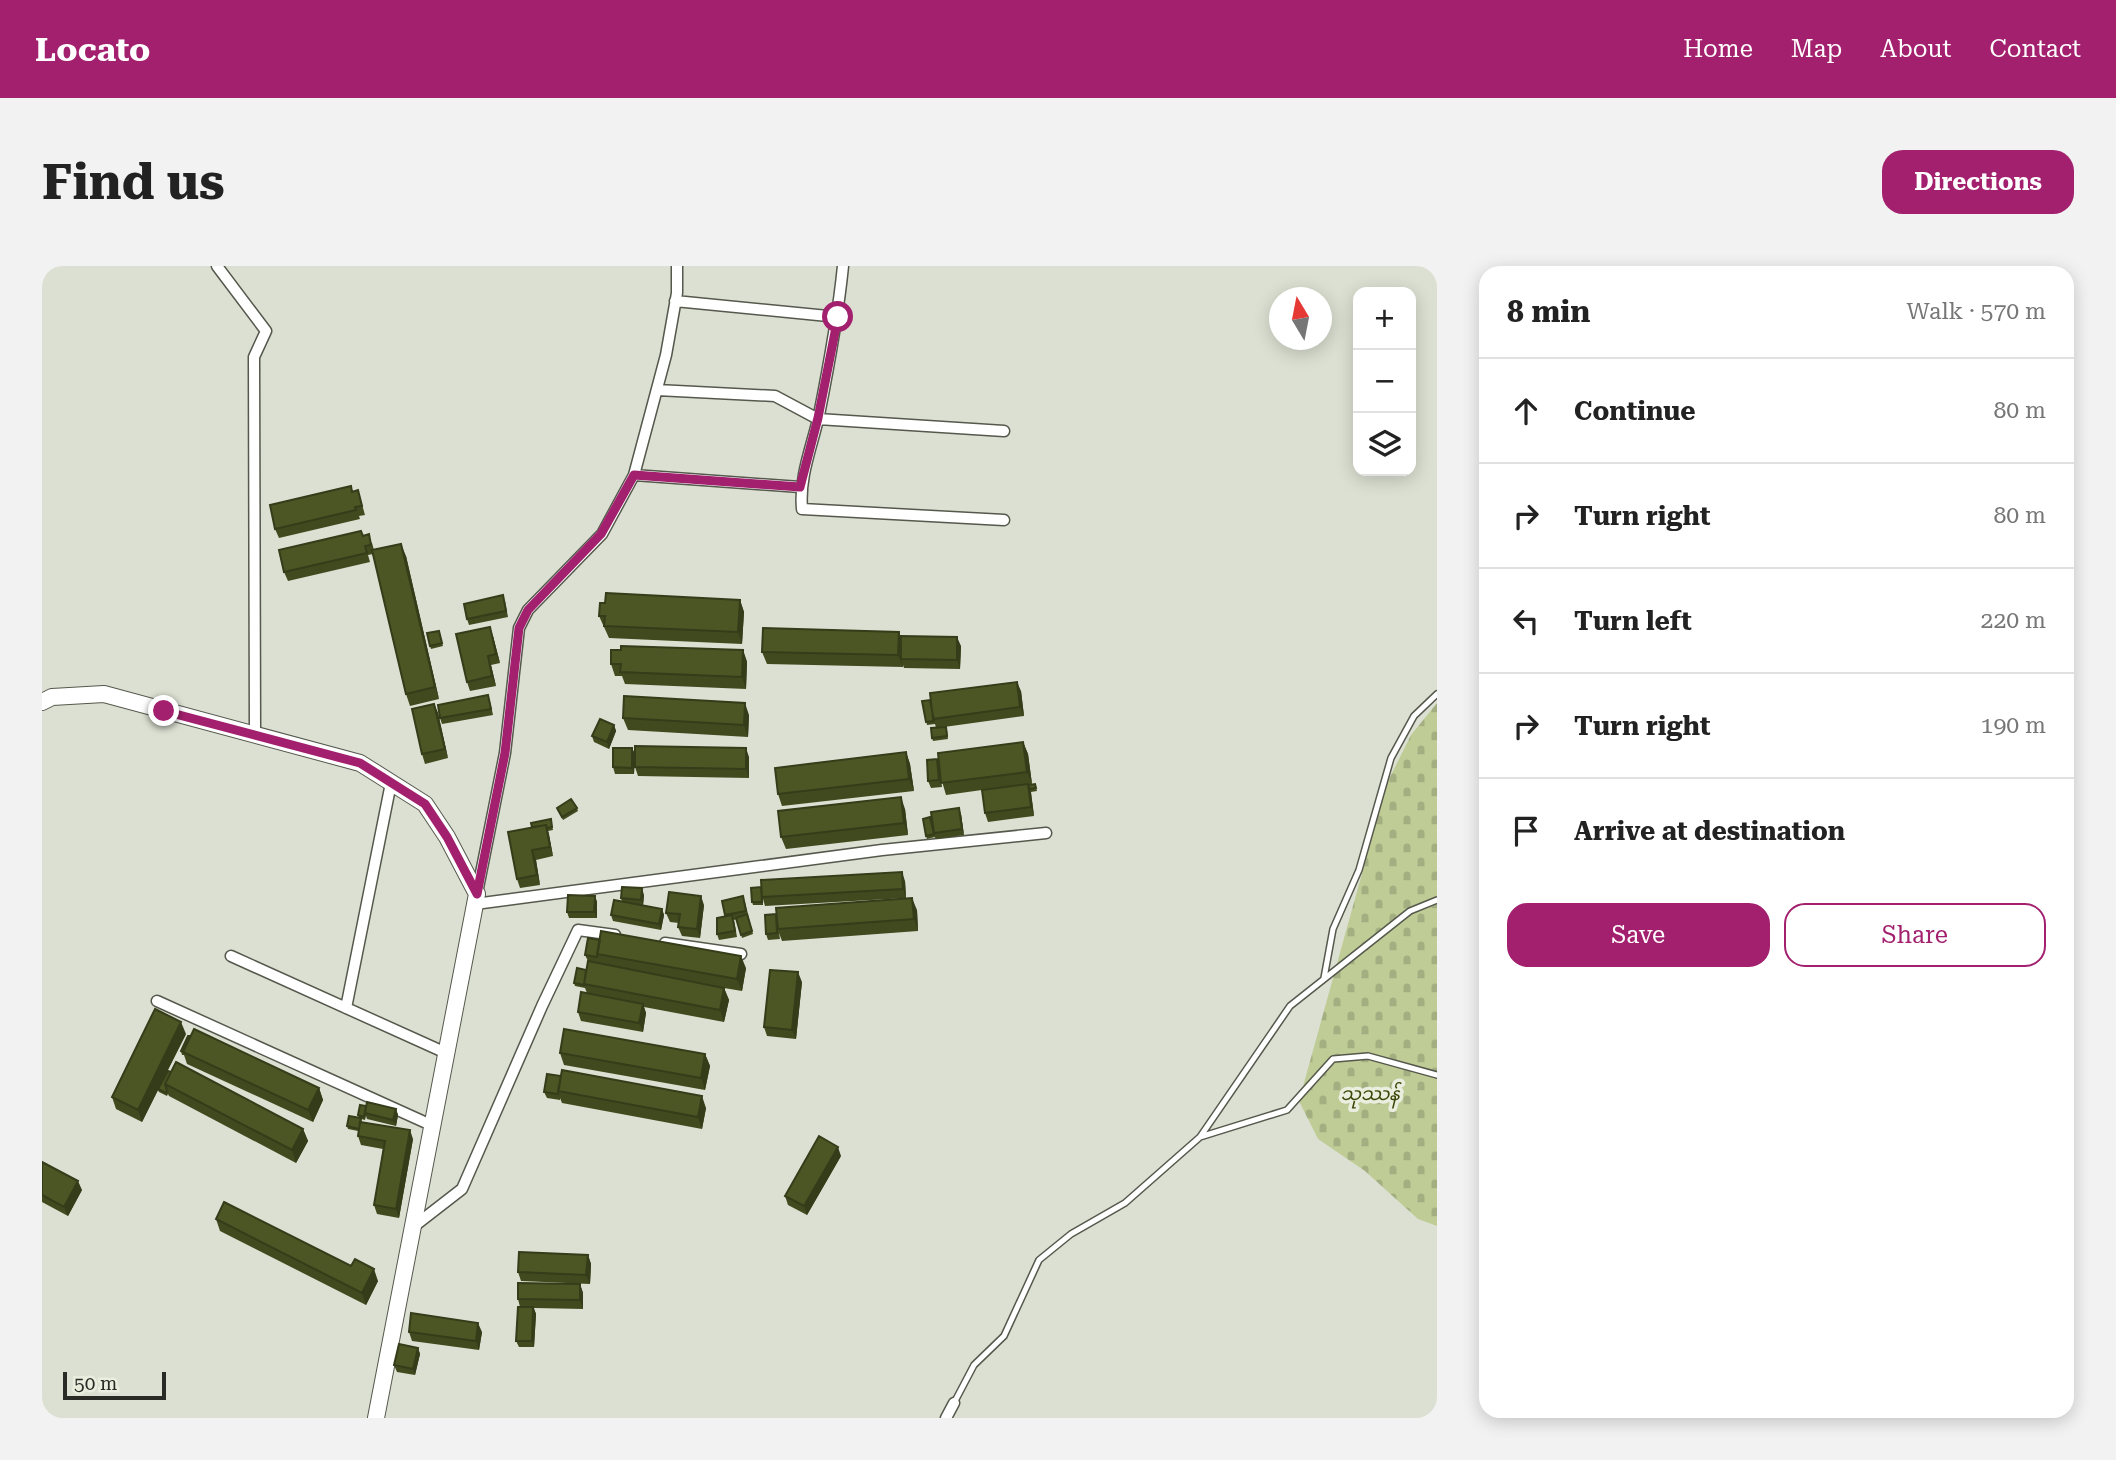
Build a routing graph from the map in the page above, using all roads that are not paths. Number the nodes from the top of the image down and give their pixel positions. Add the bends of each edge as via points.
1 (217, 266) edge
2 (677, 266) edge
3 (843, 266) edge
4 (675, 301) junction
5 (838, 317) junction
6 (657, 390) junction
7 (818, 418) junction
8 (1003, 431) dead end
9 (634, 475) junction
10 (800, 487) junction
11 (1003, 520) dead end
12 (1437, 694) edge
13 (42, 702) edge
14 (255, 735) junction
15 (391, 783) junction
16 (1046, 833) dead end
17 (476, 899) junction
18 (1437, 900) edge
19 (632, 938) edge
20 (646, 940) edge
21 (741, 954) edge
22 (231, 956) dead end
23 (1324, 978) junction
24 (157, 1000) dead end
25 (346, 1008) junction
26 (446, 1053) junction
27 (1437, 1075) edge
28 (431, 1125) junction
29 (1200, 1137) junction
30 (411, 1228) junction
31 (954, 1403) joint
32 (376, 1418) edge
33 (946, 1418) edge

1 - 14 street via 266,331 254,357
2 - 4 street
3 - 5 street
4 - 5 street
4 - 6 street
5 - 7 street
6 - 7 street via 775,396
6 - 9 street
7 - 8 street
7 - 10 street
9 - 10 street
9 - 17 street via 601,534 528,610 519,628 505,753
10 - 11 street via 802,509
12 - 23 lane via 1414,716 1391,758 1359,870 1333,929
13 - 14 street via 52,697 104,694
14 - 15 street via 360,763
15 - 17 street via 425,804 447,837
15 - 25 street
16 - 17 street
17 - 26 street
18 - 23 lane via 1410,911
19 - 30 street via 578,930 462,1189
20 - 21 street
22 - 25 street
23 - 29 lane via 1290,1006
24 - 28 street
25 - 26 street
26 - 28 street
27 - 29 lane via 1368,1056 1333,1059 1287,1110
28 - 30 street
29 - 31 lane via 1125,1203 1071,1234 1040,1260 1004,1336 974,1365
30 - 32 street
31 - 33 street

